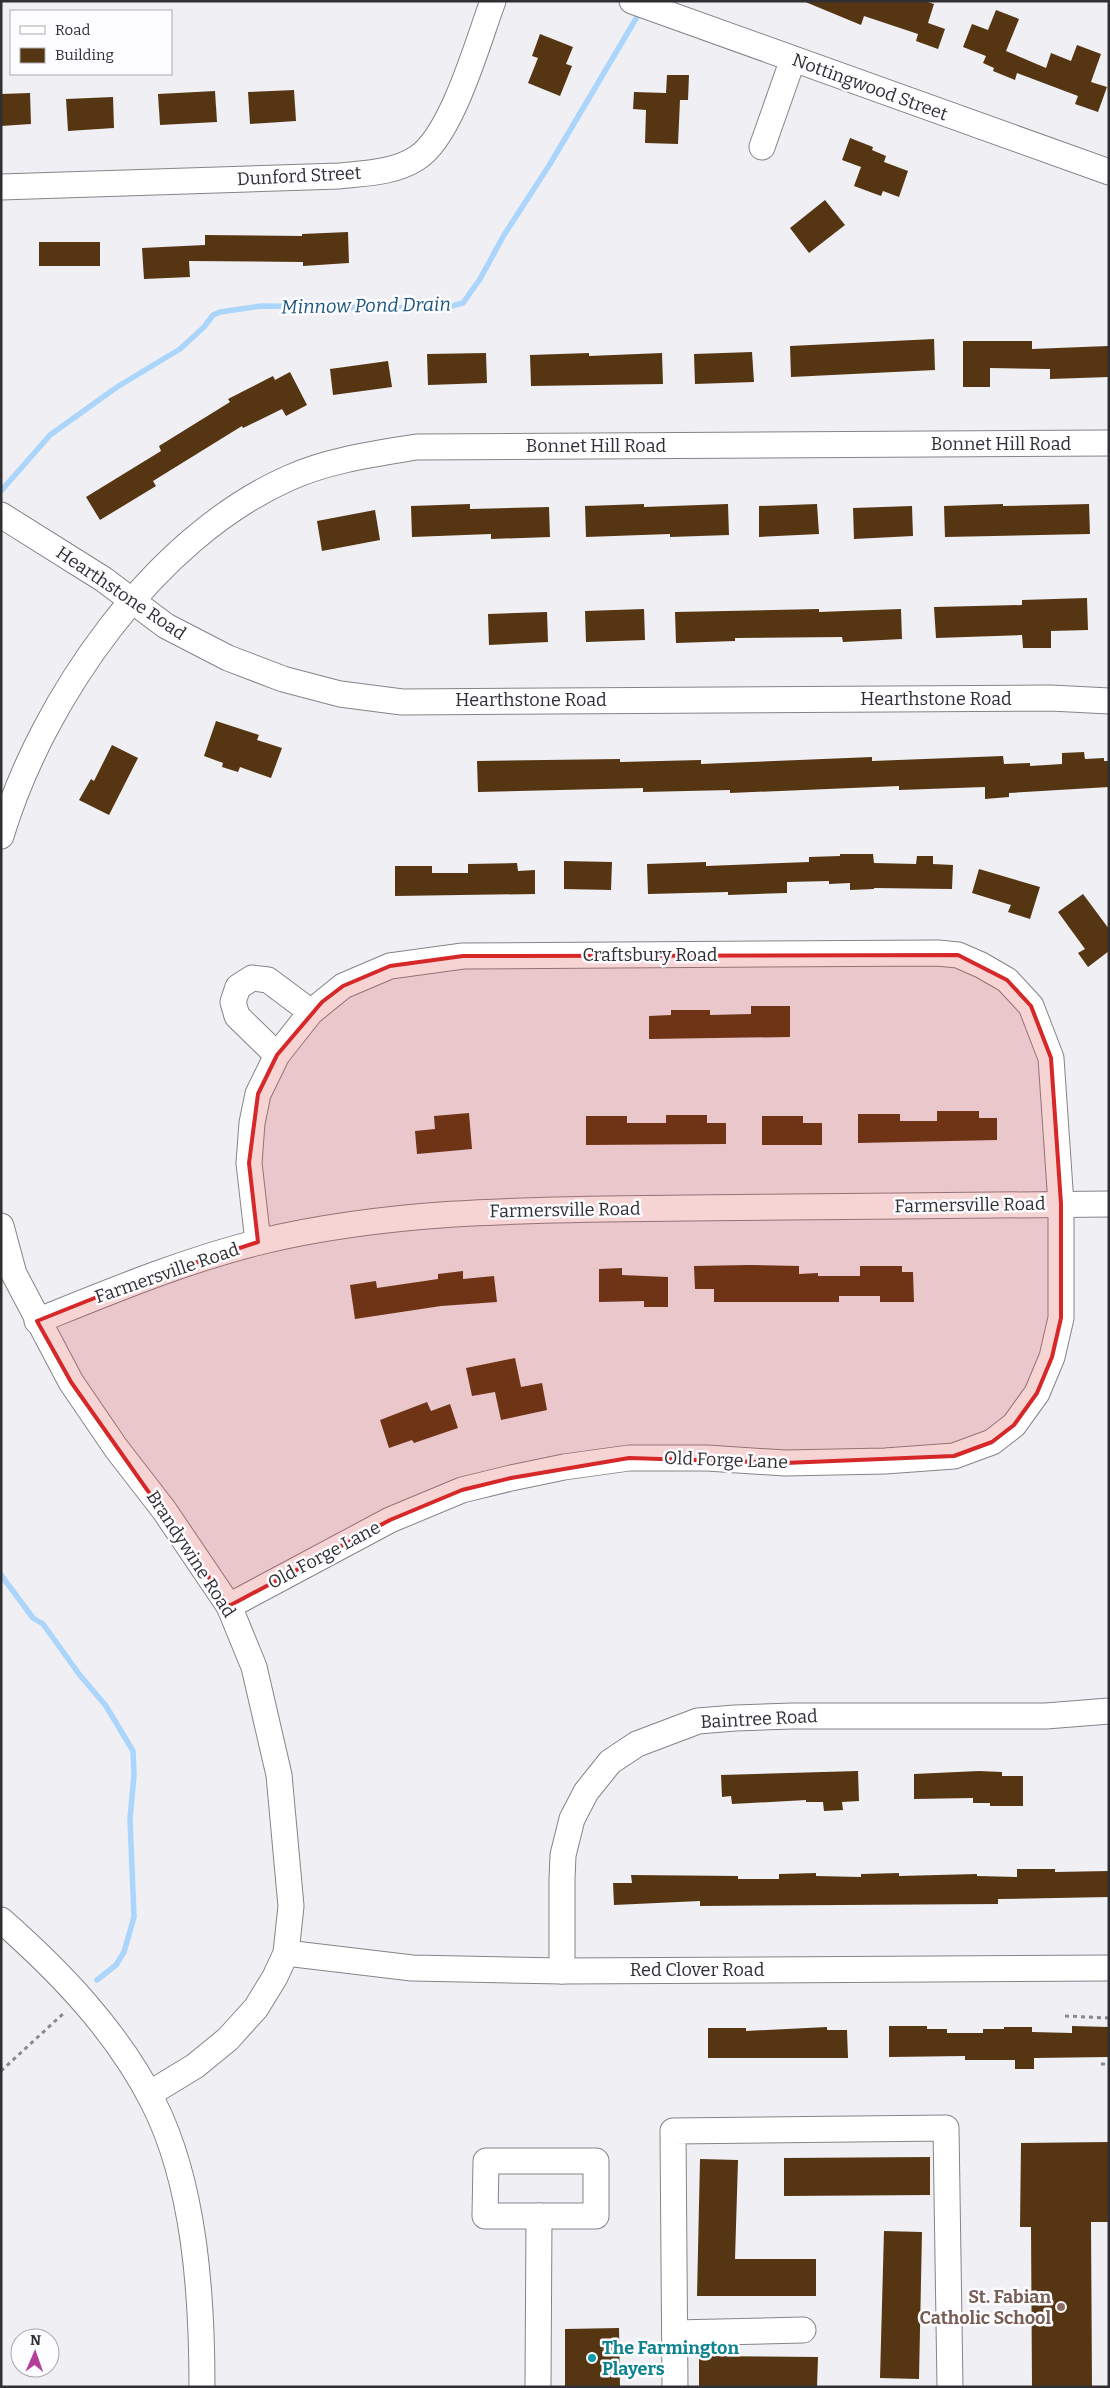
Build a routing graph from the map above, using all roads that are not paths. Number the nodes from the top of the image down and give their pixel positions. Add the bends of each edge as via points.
1 (493, 1) edge
2 (632, 1) edge
3 (793, 59) junction
4 (762, 147) dead end
5 (1109, 172) edge
6 (1, 187) edge
7 (1109, 443) edge
8 (1, 516) edge
9 (132, 601) junction
10 (1109, 701) edge
11 (1, 836) edge
12 (312, 1012) junction
13 (277, 1055) junction
14 (1061, 1204) junction
15 (1109, 1204) edge
16 (1, 1226) edge
17 (258, 1242) junction
18 (37, 1321) junction
19 (229, 1606) junction
20 (1109, 1711) edge
21 (1, 1920) edge
22 (286, 1953) junction
23 (1109, 1968) edge
24 (562, 1971) junction
25 (149, 2094) junction
26 (539, 2216) junction
27 (803, 2330) dead end
28 (675, 2333) junction
29 (202, 2387) edge
30 (538, 2387) edge
31 (675, 2387) edge
32 (950, 2387) edge

1 - 6 street, Dunford Street via 441,131 429,149 407,164 388,170 339,176
2 - 3 street, Nottingwood Street
3 - 4 street
3 - 5 street, Nottingwood Street
7 - 9 street, Bonnet Hill Road via 417,447 350,458 289,477 237,506 187,544
8 - 9 street, Hearthstone Road
9 - 10 street, Hearthstone Road via 166,626 228,658 340,694 402,702 1021,698
9 - 11 street via 58,705 26,768
12 - 13 street, Craftsbury Road
12 - 13 street via 268,980 252,978 238,987 233,1002 237,1016
12 - 14 street, Craftsbury Road via 343,986 390,966 463,956 958,955 1007,980 1031,1006 1051,1058
13 - 17 street, Craftsbury Road via 258,1094 252,1123 249,1163
14 - 15 street, Farmersville Road
14 - 17 street, Farmersville Road via 529,1210 404,1219
14 - 19 street, Old Forge Lane via 1061,1318 1052,1357 1037,1393 1014,1425 992,1442 954,1456 885,1461 785,1463 629,1458 511,1478 462,1490 390,1520
16 - 18 street, Brandywine Road via 14,1274
17 - 18 street, Farmersville Road via 127,1284
18 - 19 street, Brandywine Road via 71,1382
19 - 22 street, Brandywine Road via 254,1667 279,1775 291,1906
20 - 24 street, Baintree Road via 1046,1716 734,1718 698,1721 637,1744 610,1762 586,1792 572,1819 562,1879
21 - 25 street via 46,1959 81,1998 119,2047
22 - 24 street, Red Clover Road via 412,1968
22 - 25 street, Brandywine Road via 256,2008 228,2039 196,2066
23 - 24 street, Red Clover Road
25 - 29 street via 172,2150 188,2208 198,2271
26 - 26 street via 485,2216 486,2161 596,2161 596,2216
26 - 30 street
27 - 28 street
28 - 31 street
28 - 32 street via 673,2131 946,2128

